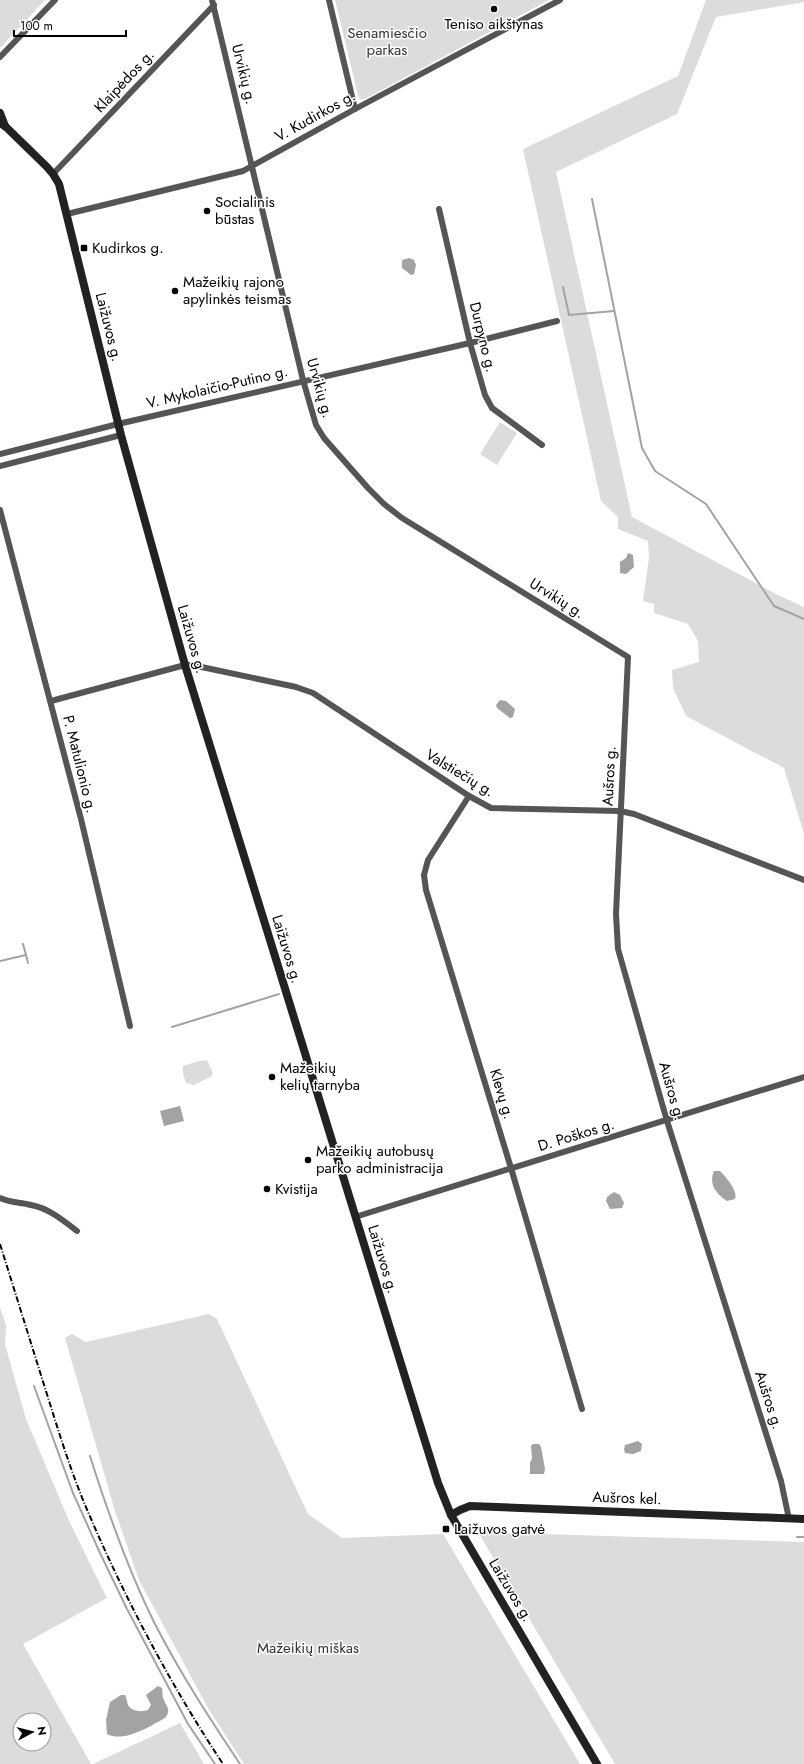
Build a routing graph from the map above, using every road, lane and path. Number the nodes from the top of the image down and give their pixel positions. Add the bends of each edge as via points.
1 (55, 0) edge
2 (329, 0) edge
3 (560, 0) edge
4 (213, 3) edge
5 (0, 57) edge
6 (355, 109) junction
7 (0, 113) edge
8 (3, 125) edge
9 (253, 165) junction
10 (54, 174) junction
11 (439, 209) dead end
12 (67, 214) junction
13 (557, 321) dead end
14 (470, 343) junction
15 (303, 380) junction
16 (118, 424) junction
17 (121, 435) junction
18 (542, 445) dead end
19 (0, 454) edge
20 (0, 466) edge
21 (0, 510) edge
22 (628, 657) joint
23 (185, 665) junction
24 (51, 701) junction
25 (469, 796) junction
26 (620, 811) junction
27 (804, 880) edge
28 (130, 1026) dead end
29 (804, 1077) edge
30 (667, 1121) junction
31 (511, 1168) junction
32 (0, 1198) edge
33 (355, 1217) junction
34 (77, 1231) dead end
35 (582, 1409) dead end
36 (451, 1515) junction
37 (789, 1519) junction
38 (804, 1519) edge
39 (597, 1764) edge

1 - 5 street
2 - 6 street
3 - 6 street, V. Kudirkos g.
4 - 9 street, Urvikių g.
4 - 10 street, Klaipėdos g.
6 - 9 street, V. Kudirkos g.
7 - 8 main road
8 - 10 main road, Laižuvos g.
9 - 12 street, V. Kudirkos g. via 243,171
9 - 15 street, Urvikių g.
10 - 12 main road, Laižuvos g.
11 - 14 street, Durpyno g.
12 - 16 main road, Laižuvos g.
13 - 14 street, V. Mykolaičio-Putino g.
14 - 15 street, V. Mykolaičio-Putino g.
14 - 18 street, Durpyno g. via 484,395 492,408
15 - 16 street, V. Mykolaičio-Putino g.
15 - 22 street, Urvikių g. via 316,425 324,438 384,504 402,518
16 - 17 main road, Laižuvos g.
16 - 19 street, V. Mykolaičio-Putino g.
17 - 20 street
17 - 23 main road, Laižuvos g.
21 - 24 street, P. Matulionio g.
22 - 26 street, Aušros g.
23 - 24 street
23 - 25 street, Valstiečių g. via 313,693
23 - 33 main road, Laižuvos g.
24 - 28 street, P. Matulionio g.
25 - 26 street, Valstiečių g. via 491,808
25 - 31 street, Klevų g. via 428,860 424,875 426,890
26 - 27 street, Valstiečių g. via 634,814
26 - 30 street, Aušros g. via 616,914 618,949
29 - 30 street, D. Poškos g.
30 - 31 street, D. Poškos g.
30 - 37 street, Aušros g. via 781,1481
31 - 33 street, D. Poškos g.
31 - 35 street, Klevų g.
32 - 34 street via 32,1205 56,1215
33 - 36 main road, Laižuvos g. via 436,1476
36 - 37 main road, Aušros kel. via 470,1506
36 - 39 main road, Laižuvos g.
37 - 38 main road, Aušros kel.

